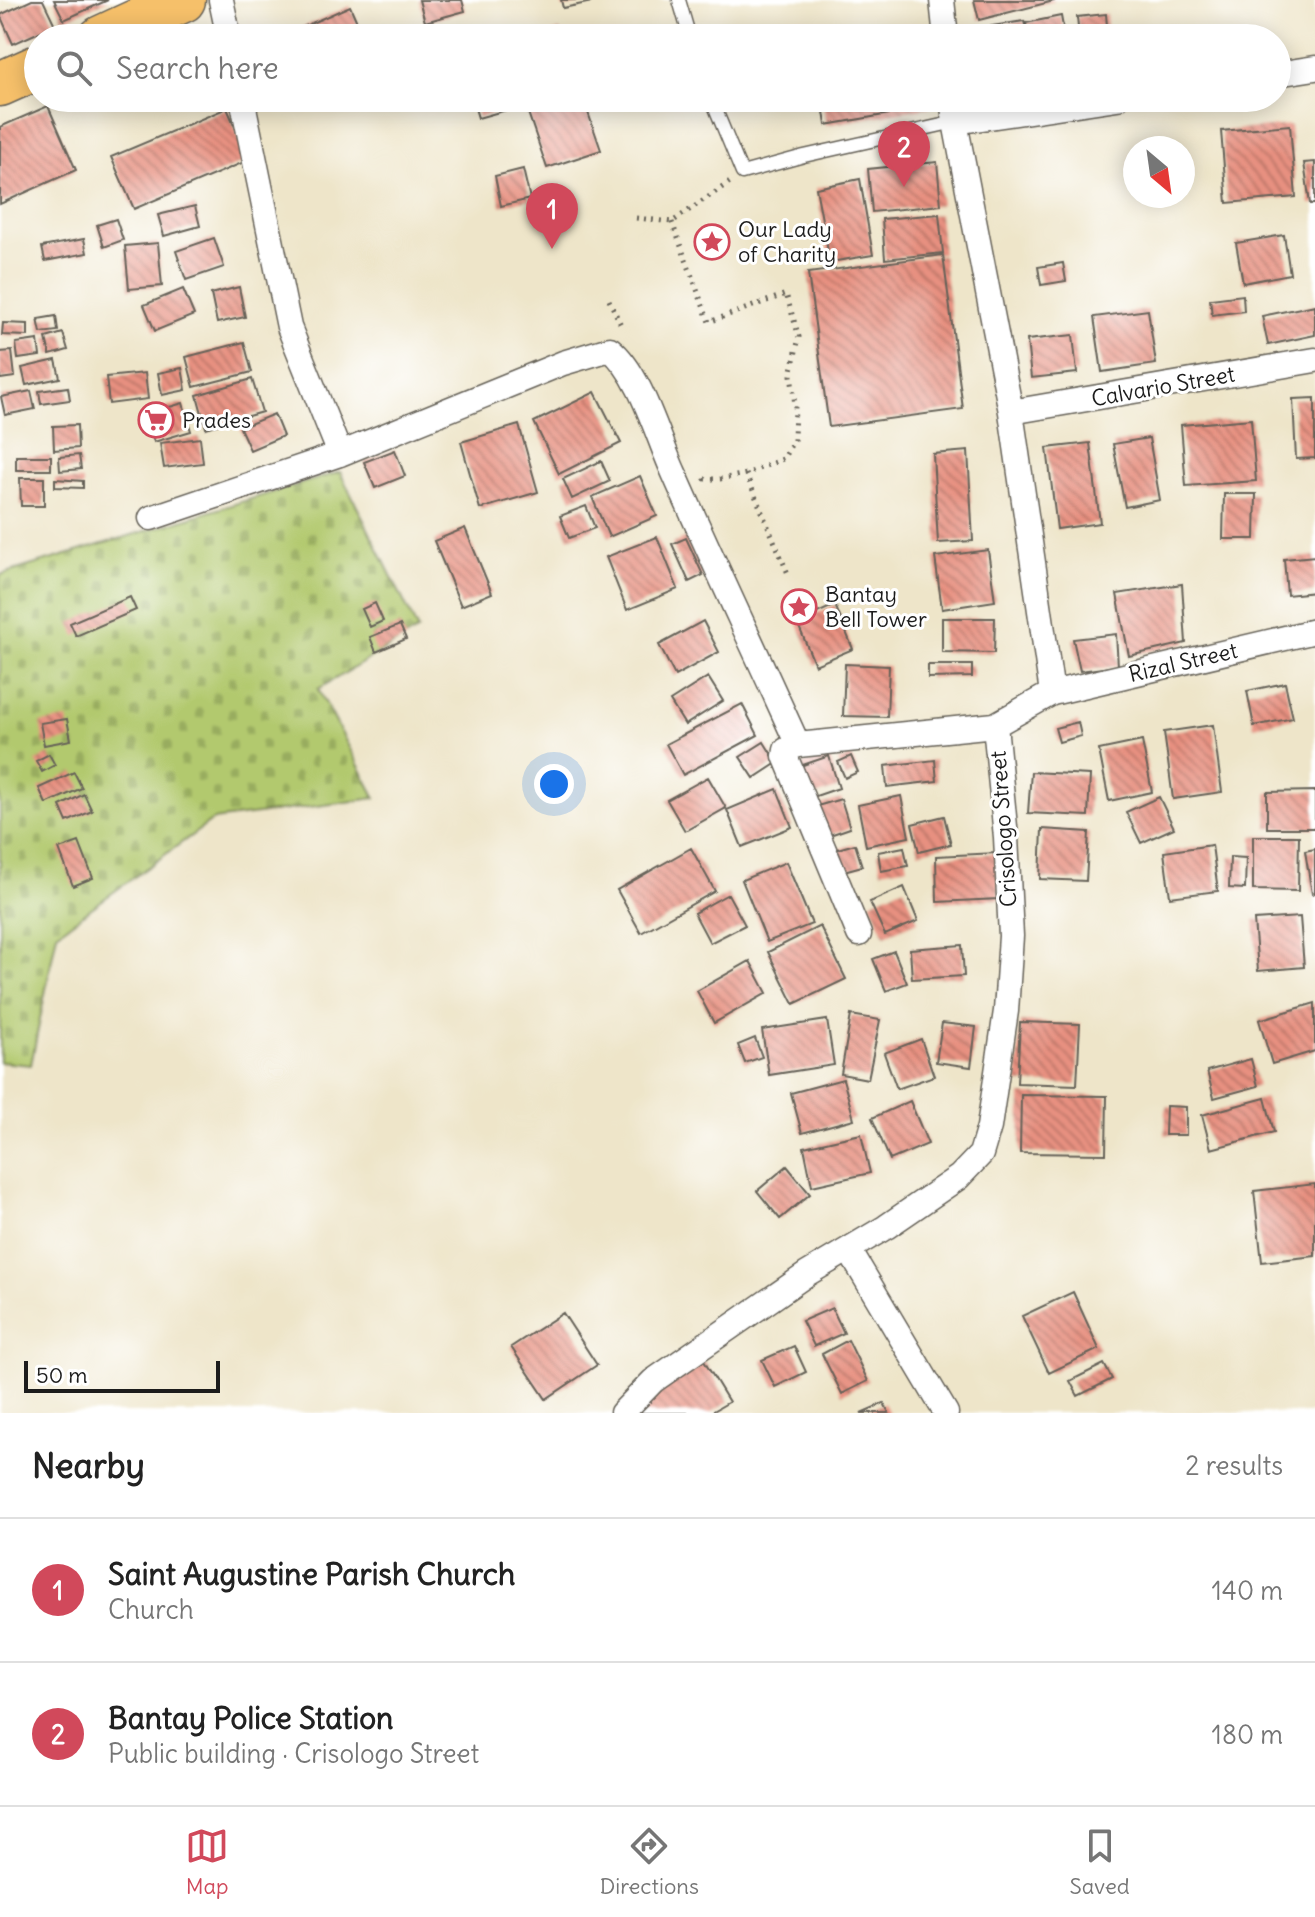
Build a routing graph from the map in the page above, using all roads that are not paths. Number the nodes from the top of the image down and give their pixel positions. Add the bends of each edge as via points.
1 (183, 0) edge
2 (221, 0) edge
3 (679, 0) edge
4 (942, 0) edge
5 (131, 24) edge
6 (226, 24) edge
7 (686, 24) edge
8 (945, 24) edge
9 (1315, 68) edge
10 (1291, 72) edge
11 (24, 73) edge
12 (0, 84) edge
13 (245, 112) edge
14 (717, 112) edge
15 (947, 112) edge
16 (954, 112) edge
17 (1315, 360) edge
18 (1011, 412) junction
19 (340, 454) junction
20 (151, 518) dead end
21 (1315, 631) edge
22 (1052, 693) junction
23 (995, 725) junction
24 (794, 746) junction
25 (859, 934) dead end
26 (849, 1250) junction
27 (622, 1413) edge
28 (946, 1413) edge

1 - 5 highway
2 - 6 street
3 - 7 lane
4 - 8 street
9 - 10 street
11 - 12 highway
13 - 19 street via 289,327
14 - 15 lane via 742,173
16 - 18 street
17 - 18 street, Calvario Street
18 - 22 street
19 - 20 street
19 - 24 street via 610,349 635,381
21 - 22 street, Rizal Street
22 - 23 street, Crisologo Street
23 - 24 street
23 - 26 street, Crisologo Street via 1011,936 989,1127 981,1154 959,1177
24 - 25 street via 785,756
26 - 27 street, Crisologo Street via 653,1381
26 - 28 street

